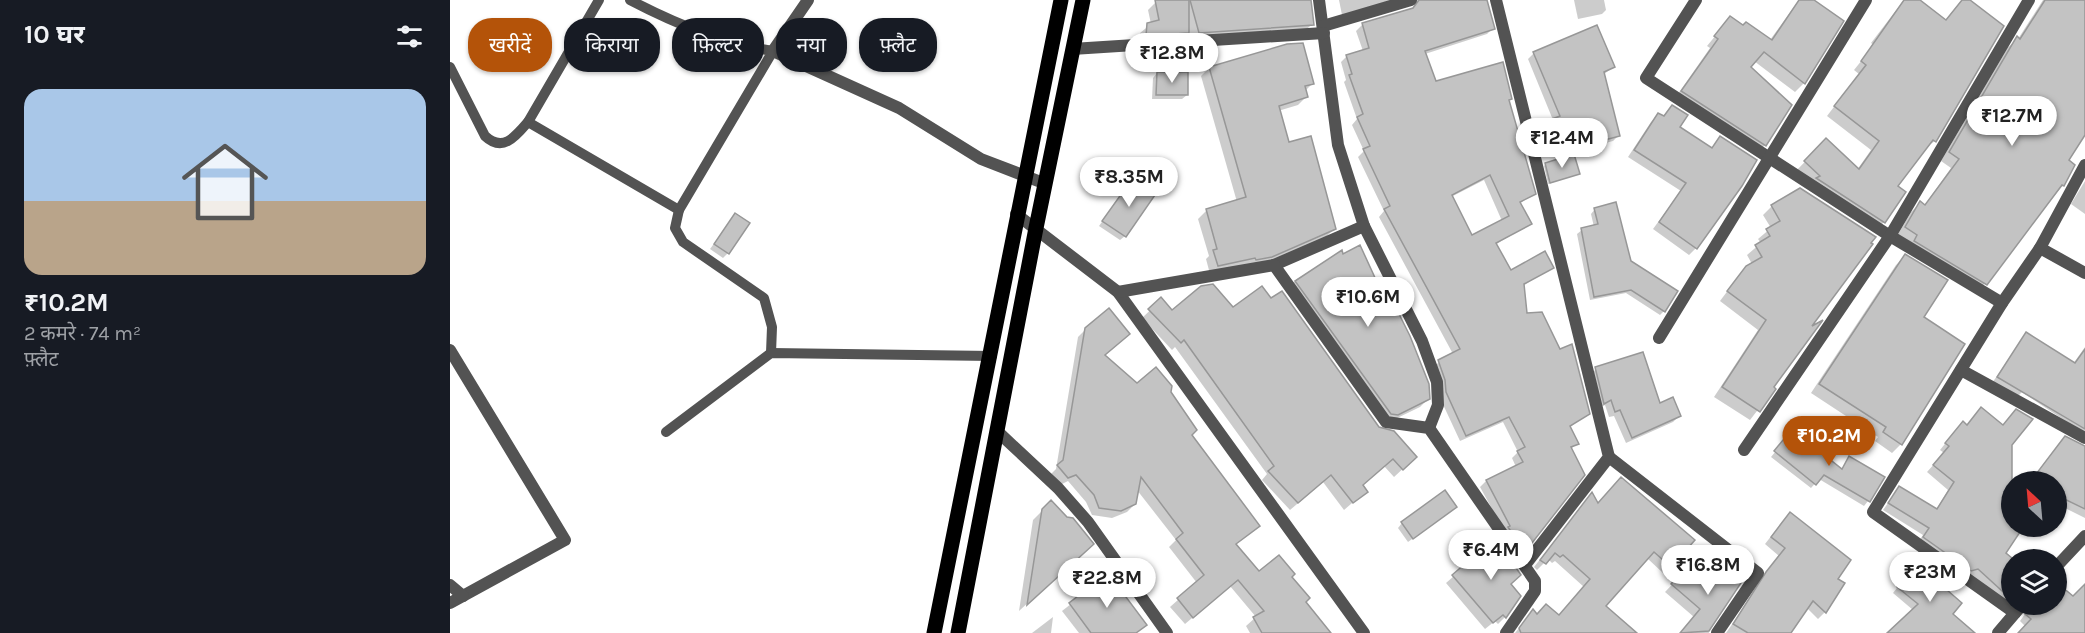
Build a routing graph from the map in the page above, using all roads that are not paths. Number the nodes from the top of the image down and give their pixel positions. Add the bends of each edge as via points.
1 (599, 0) edge
2 (630, 0) edge
3 (808, 0) edge
4 (1061, 0) edge
5 (1083, 0) edge
6 (1319, 0) edge
7 (1412, 0) edge
8 (1496, 0) edge
9 (1696, 0) edge
10 (1866, 0) edge
11 (2029, 0) edge
12 (1324, 30) junction
13 (1072, 49) junction
14 (773, 51) junction
15 (450, 67) edge
16 (528, 122) junction
17 (1770, 156) junction
18 (2085, 165) edge
19 (1024, 178) junction
20 (1046, 184) junction
21 (679, 210) junction
22 (1016, 214) junction
23 (1364, 226) junction
24 (1036, 228) junction
25 (1890, 236) junction
26 (2040, 248) junction
27 (1274, 265) junction
28 (2085, 273) edge
29 (1118, 292) junction
30 (2002, 303) junction
31 (1659, 338) dead end
32 (450, 350) edge
33 (771, 354) junction
34 (992, 356) junction
35 (1961, 370) junction
36 (1429, 428) junction
37 (997, 431) junction
38 (666, 432) dead end
39 (2085, 438) edge
40 (1744, 450) dead end
41 (1609, 457) junction
42 (2085, 536) edge
43 (2067, 555) edge
44 (1525, 565) junction
45 (450, 585) edge
46 (463, 596) junction
47 (2001, 597) edge
48 (450, 603) edge
49 (2014, 615) edge
50 (934, 633) edge
51 (958, 633) edge
52 (1167, 633) edge
53 (1364, 633) edge
54 (1506, 633) edge
55 (1717, 633) edge
56 (1998, 633) edge

1 - 16 lane
2 - 14 lane via 745,47
3 - 14 street
4 - 19 main road
5 - 13 main road
6 - 12 street
7 - 12 street
8 - 41 street
9 - 17 street via 1646,78
10 - 17 street
11 - 25 street
12 - 13 street
12 - 23 street via 1338,146
13 - 20 main road
14 - 19 street via 899,108 981,159
14 - 21 lane
15 - 16 lane via 491,142 498,145 513,140
16 - 21 lane
17 - 25 street
17 - 31 street
18 - 26 street
19 - 20 street
19 - 22 main road
20 - 24 main road
21 - 33 lane via 675,228 683,242 764,298 772,327
22 - 24 street
22 - 34 main road
23 - 27 street
23 - 36 street via 1422,341 1437,382 1438,405
24 - 29 street
24 - 37 main road
25 - 30 street
25 - 40 street
26 - 28 street
26 - 30 street
27 - 29 street
27 - 36 street via 1386,422
29 - 53 street
30 - 35 street
32 - 46 street via 565,540
33 - 34 lane
33 - 38 lane
34 - 50 main road
35 - 39 street
35 - 47 street via 1873,512
36 - 44 street
37 - 51 main road
37 - 52 street via 1088,522
41 - 44 street
41 - 55 street via 1758,573
42 - 43 street
44 - 54 street via 1535,580 1535,591
45 - 46 street
46 - 48 street
49 - 56 street

